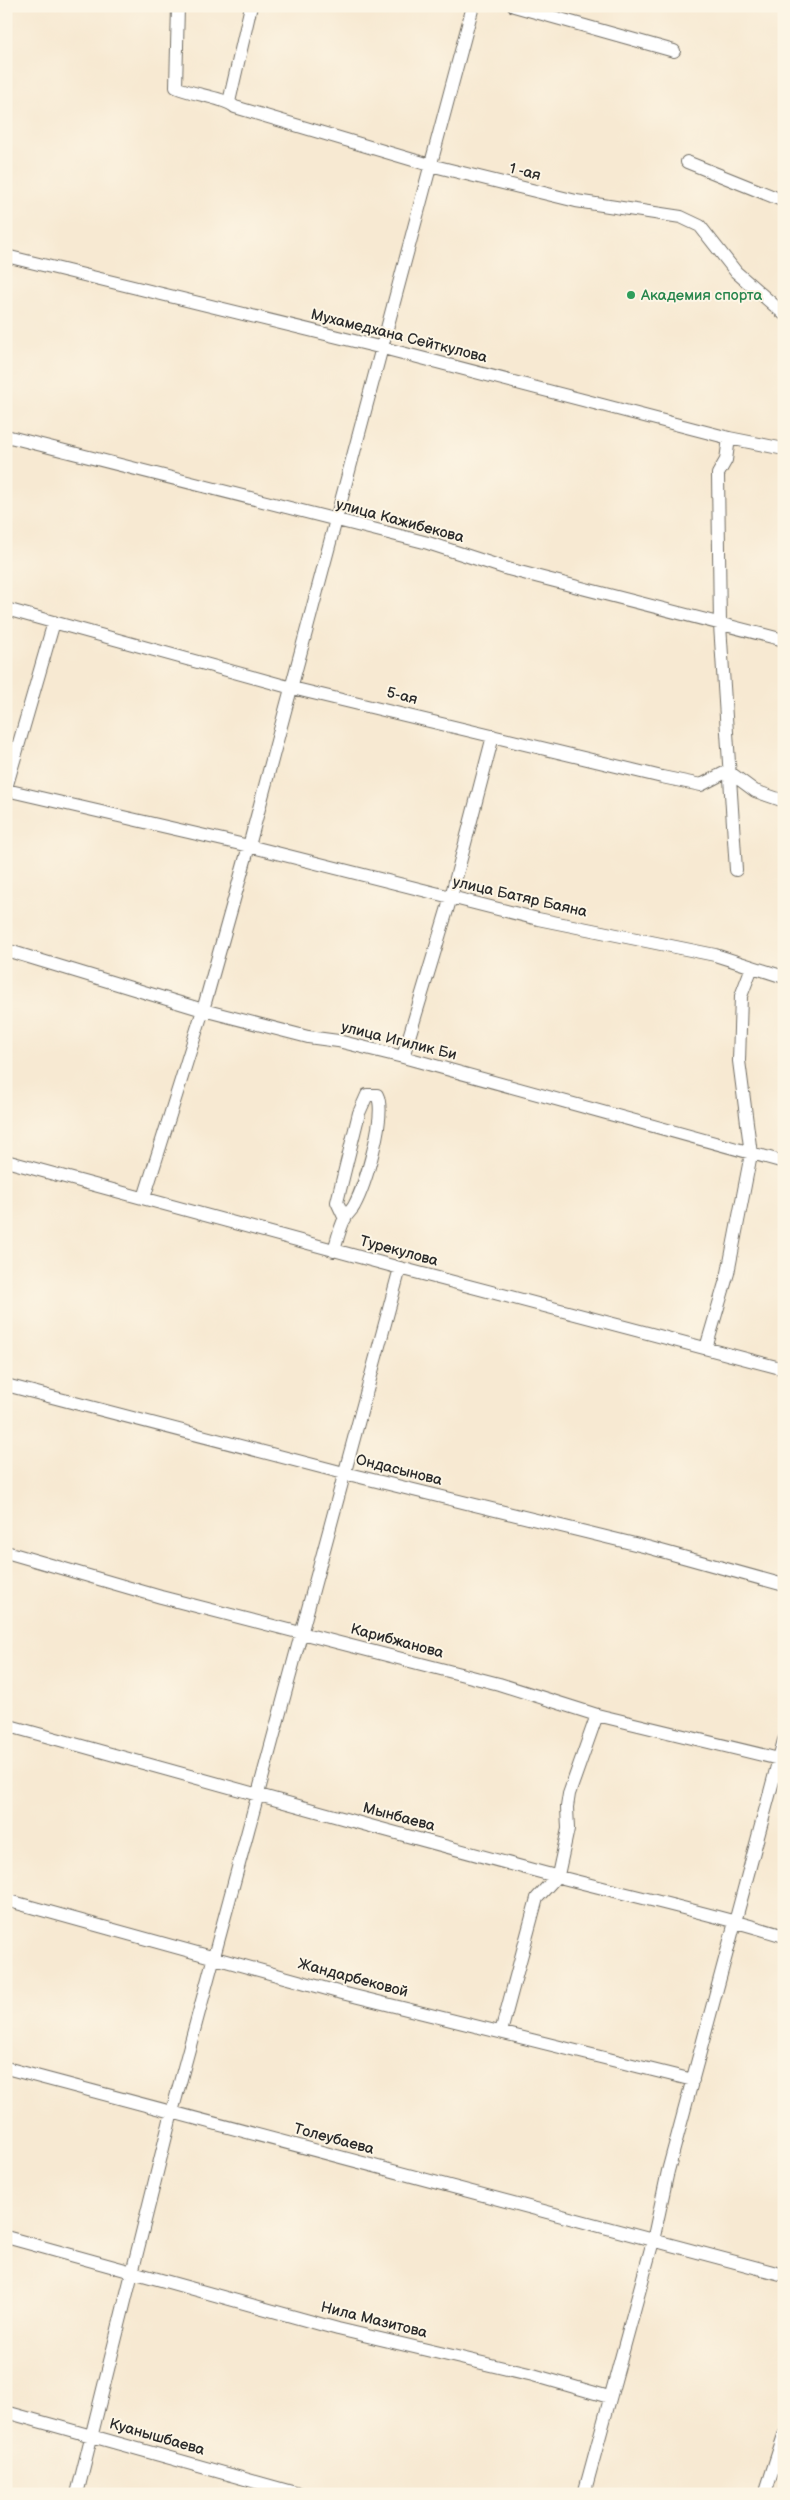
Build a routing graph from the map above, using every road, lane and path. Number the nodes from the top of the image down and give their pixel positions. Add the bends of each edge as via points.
1 (178, 6) edge
2 (251, 6) edge
3 (473, 6) edge
4 (514, 6) edge
5 (674, 51) dead end
6 (229, 102) junction
7 (687, 162) dead end
8 (430, 165) junction
9 (784, 201) edge
10 (6, 256) edge
11 (784, 314) edge
12 (383, 348) junction
13 (6, 436) edge
14 (729, 438) junction
15 (784, 449) edge
16 (336, 520) junction
17 (6, 609) edge
18 (54, 622) junction
19 (720, 625) junction
20 (784, 640) edge
21 (292, 688) junction
22 (493, 736) junction
23 (728, 772) junction
24 (6, 789) edge
25 (784, 801) edge
26 (250, 846) junction
27 (736, 870) dead end
28 (451, 897) junction
29 (6, 950) edge
30 (752, 967) junction
31 (784, 977) edge
32 (204, 1010) junction
33 (402, 1057) junction
34 (751, 1154) junction
35 (6, 1161) edge
36 (784, 1162) edge
37 (144, 1198) junction
38 (345, 1218) junction
39 (334, 1250) junction
40 (400, 1268) junction
41 (706, 1348) junction
42 (784, 1369) edge
43 (6, 1385) edge
44 (344, 1473) junction
45 (6, 1552) edge
46 (784, 1585) edge
47 (301, 1633) junction
48 (597, 1715) junction
49 (6, 1725) edge
50 (784, 1740) edge
51 (779, 1759) junction
52 (258, 1796) junction
53 (558, 1875) junction
54 (6, 1900) edge
55 (736, 1921) junction
56 (784, 1936) edge
57 (213, 1957) junction
58 (501, 2032) junction
59 (6, 2068) edge
60 (693, 2080) junction
61 (172, 2112) junction
62 (6, 2237) edge
63 (653, 2241) junction
64 (132, 2272) junction
65 (784, 2274) edge
66 (609, 2397) junction
67 (6, 2412) edge
68 (90, 2434) junction
69 (784, 2435) edge
70 (77, 2494) edge
71 (298, 2494) edge
72 (584, 2494) edge
73 (765, 2494) edge

1 - 6 street, 1 -ая via 176,87 191,94
2 - 6 street
3 - 8 street
4 - 5 street
6 - 8 street, 1 -ая via 235,107
7 - 9 street
8 - 11 street, 1 -ая via 576,201 681,217 700,226 736,272
8 - 12 street
10 - 12 street, Мухамедхана Сейткулова
12 - 14 street, Мухамедхана Сейткулова
12 - 16 street
13 - 16 street, улица Кажибекова
14 - 15 street, Мухамедхана Сейткулова
14 - 19 street via 726,460 718,474
16 - 19 street, улица Кажибекова
16 - 21 street
17 - 18 street, 5-ая
18 - 21 street, 5-ая
18 - 24 street
19 - 20 street, улица Кажибекова
19 - 23 street
21 - 22 street, 5-ая
21 - 26 street
22 - 23 street, 5-ая via 701,785
22 - 28 street
23 - 25 street via 755,791
23 - 27 street
24 - 26 street, улица Батяр Баяна
26 - 28 street, улица Батяр Баяна
26 - 32 street
28 - 30 street, улица Батяр Баяна via 538,919 715,955
28 - 33 street
29 - 32 street, улица Игилик Би
30 - 31 street, улица Батяр Баяна
30 - 34 street via 741,996 738,1061
32 - 33 street, улица Игилик Би
32 - 37 street
33 - 34 street, улица Игилик Би
34 - 36 street, улица Игилик Би
34 - 41 street via 728,1273
35 - 37 street, Турекулова
37 - 39 street, Турекулова
38 - 38 street via 338,1202 359,1114 367,1095 377,1095 381,1113 375,1145 355,1205
38 - 39 street
39 - 40 street, Турекулова
40 - 41 street, Турекулова
40 - 44 street
41 - 42 street, Турекулова
43 - 44 street, Ондасынова
44 - 46 street, Ондасынова via 647,1547
44 - 47 street
45 - 47 street, Карибжанова
47 - 48 street, Карибжанова via 500,1684
47 - 52 street
48 - 51 street, Карибжанова
48 - 53 street via 569,1794 568,1829
49 - 52 street, Мынбаева
50 - 51 street
51 - 55 street
52 - 53 street, Мынбаева
52 - 57 street
53 - 55 street, Мынбаева
53 - 58 street via 537,1898
54 - 57 street, Жандарбековой
55 - 56 street, Мынбаева
55 - 60 street
57 - 58 street, Жандарбековой
57 - 61 street
58 - 60 street, Жандарбековой
59 - 61 street, Толеубаева
60 - 63 street
61 - 63 street, Толеубаева
61 - 64 street
62 - 64 street, Нила Мазитова
63 - 65 street, Толеубаева
63 - 66 street
64 - 66 street, Нила Мазитова via 338,2329 533,2375
64 - 68 street
66 - 72 street
67 - 68 street, Куанышбаева
68 - 70 street
68 - 71 street, Куанышбаева
69 - 73 street

